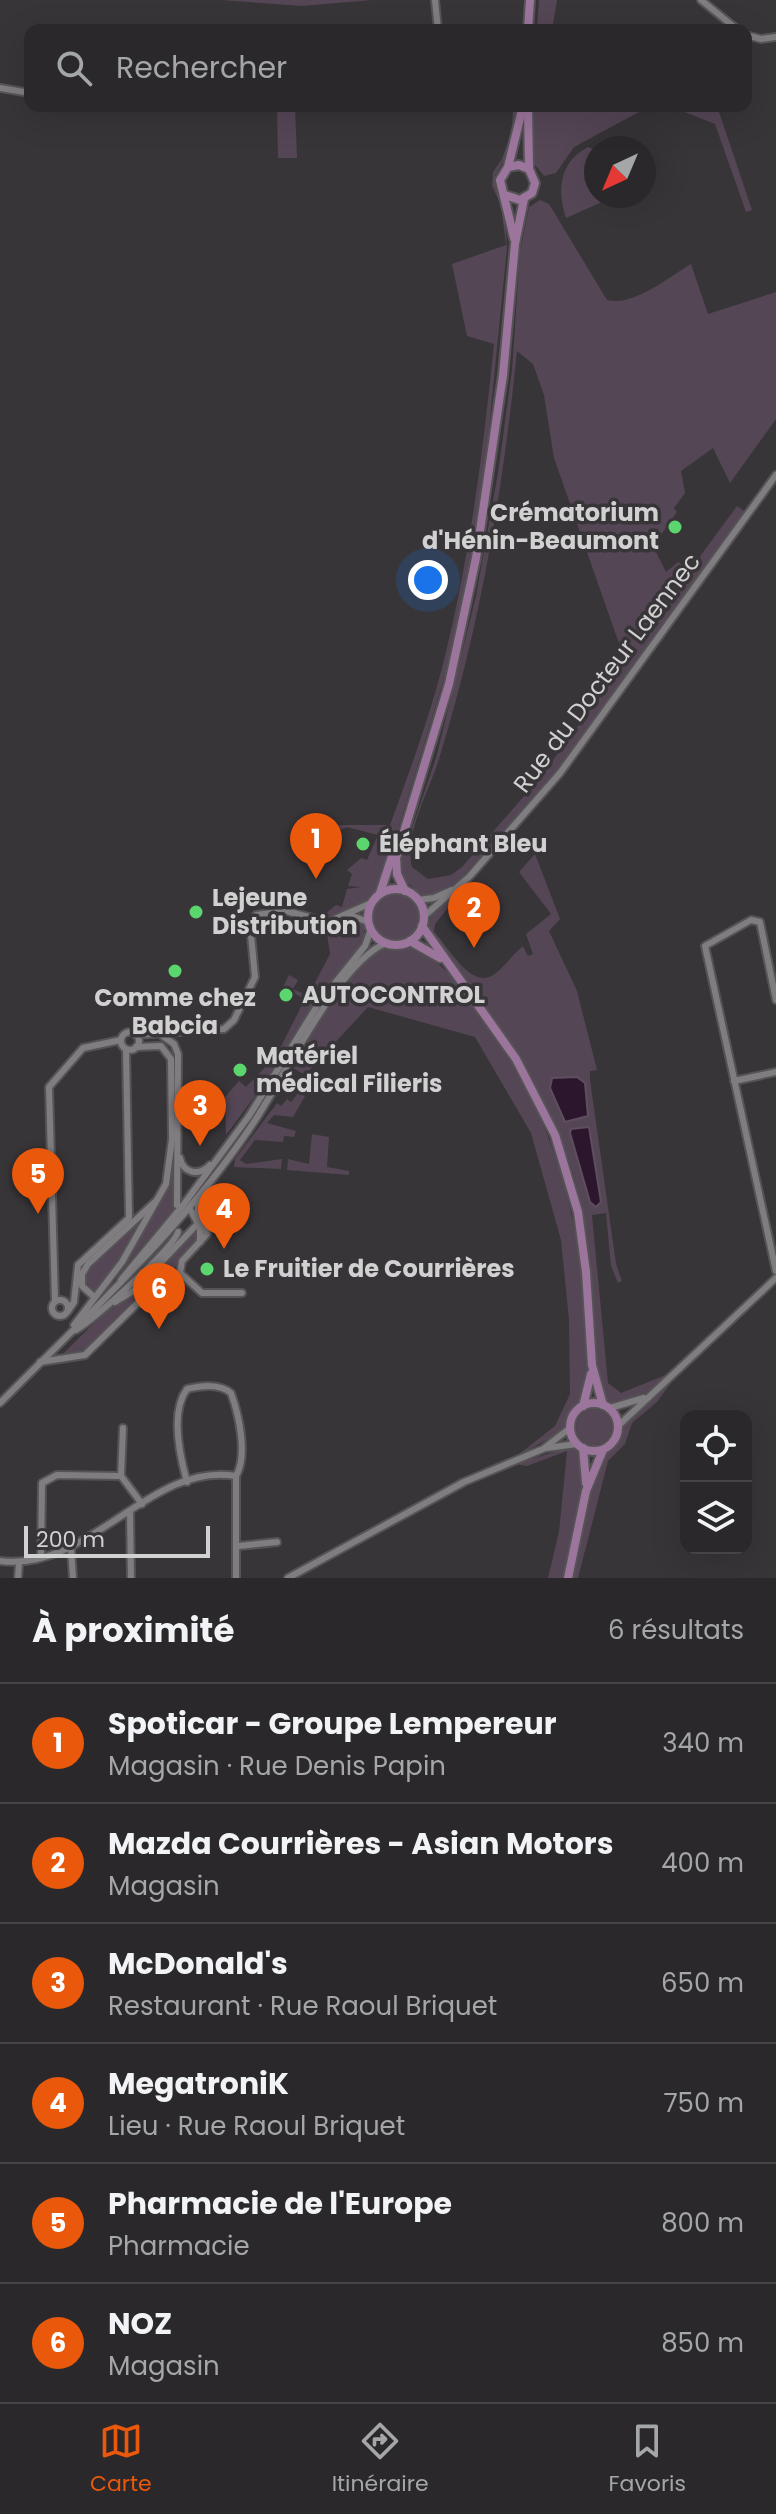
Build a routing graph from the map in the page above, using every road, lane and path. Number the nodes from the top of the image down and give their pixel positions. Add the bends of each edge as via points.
1 (435, 0) edge
2 (532, 0) edge
3 (701, 0) edge
4 (437, 24) edge
5 (531, 24) edge
6 (731, 24) edge
7 (752, 36) edge
8 (776, 37) edge
9 (0, 88) edge
10 (24, 92) edge
11 (523, 112) edge
12 (525, 112) edge
13 (508, 167) junction
14 (529, 169) junction
15 (505, 195) junction
16 (524, 199) junction
17 (515, 244) junction
18 (776, 475) edge
19 (401, 835) junction
20 (459, 887) junction
21 (405, 891) junction
22 (379, 894) junction
23 (417, 900) junction
24 (371, 903) junction
25 (350, 915) junction
26 (423, 922) junction
27 (370, 926) junction
28 (410, 941) junction
29 (386, 943) junction
30 (447, 963) junction
31 (776, 1000) edge
32 (160, 1034) junction
33 (136, 1035) junction
34 (121, 1040) junction
35 (136, 1047) junction
36 (126, 1049) junction
37 (776, 1072) edge
38 (734, 1081) junction
39 (178, 1146) junction
40 (218, 1159) junction
41 (198, 1198) junction
42 (155, 1202) junction
43 (184, 1206) junction
44 (199, 1217) junction
45 (178, 1232) dead end
46 (776, 1271) edge
47 (180, 1273) junction
48 (776, 1278) edge
49 (242, 1293) dead end
50 (92, 1295) dead end
51 (55, 1301) junction
52 (115, 1302) dead end
53 (68, 1311) junction
54 (69, 1334) junction
55 (40, 1362) junction
56 (592, 1365) junction
57 (647, 1397) junction
58 (0, 1403) edge
59 (583, 1406) junction
60 (606, 1406) junction
61 (619, 1425) junction
62 (123, 1428) dead end
63 (570, 1428) junction
64 (580, 1446) junction
65 (543, 1449) junction
66 (603, 1450) junction
67 (121, 1476) junction
68 (236, 1476) junction
69 (187, 1482) junction
70 (586, 1491) junction
71 (142, 1504) junction
72 (130, 1511) junction
73 (277, 1542) dead end
74 (238, 1546) junction
75 (71, 1548) junction
76 (41, 1558) junction
77 (0, 1561) edge
78 (19, 1564) junction
79 (289, 1577) edge
80 (18, 1578) edge
81 (73, 1578) edge
82 (131, 1578) edge
83 (236, 1578) edge
84 (568, 1578) edge

1 - 4 street
2 - 5 main road
3 - 6 street
7 - 8 street
9 - 10 street
11 - 13 main road
12 - 14 main road
13 - 14 main road
13 - 15 main road via 500,180
14 - 16 main road via 535,183
15 - 16 main road
15 - 17 main road
16 - 17 main road
17 - 19 main road via 503,375 476,558 449,684
18 - 20 street, Rue du Docteur Laennec via 560,773
19 - 21 main road via 396,870
19 - 22 main road
20 - 23 street
20 - 26 street, Rue du Docteur Laennec
21 - 22 main road
21 - 23 main road
22 - 24 main road
23 - 26 main road
24 - 25 street
24 - 27 main road
25 - 27 street
25 - 32 street via 323,922 292,911 256,915 250,924 254,980 231,1024
26 - 28 main road
26 - 30 main road
27 - 29 main road
27 - 40 street via 365,946 324,996
28 - 29 main road
28 - 30 main road
29 - 41 street via 366,955 334,991 254,1122
30 - 56 main road via 510,1049 568,1171 583,1241
31 - 38 street via 760,922 751,920 705,946
32 - 33 street
32 - 39 street via 178,1054
33 - 34 street via 127,1033
33 - 35 street
34 - 36 street
34 - 51 street via 83,1048 49,1087
35 - 36 street
35 - 42 street via 161,1046 171,1059 170,1164
36 - 53 street via 129,1218 78,1265
37 - 38 street
38 - 46 street
39 - 40 street via 181,1164 192,1172 203,1171
39 - 43 street
40 - 43 street
41 - 43 street
41 - 44 street
42 - 50 street via 84,1268 82,1286
42 - 54 street via 122,1262
43 - 44 street
43 - 44 street
43 - 54 street
44 - 47 street via 199,1243 182,1261
44 - 52 street via 135,1290
45 - 54 street via 133,1284
47 - 49 street via 202,1293
47 - 55 street via 163,1278 85,1355
48 - 57 street
51 - 53 street via 64,1301
51 - 53 street via 55,1315
54 - 55 street
55 - 58 street
56 - 59 main road
56 - 60 main road
57 - 60 street
57 - 61 street
59 - 60 main road
59 - 63 main road
60 - 61 main road
61 - 66 main road via 615,1440
62 - 67 street
63 - 64 main road
63 - 65 street
64 - 65 street
64 - 66 main road
64 - 70 main road
65 - 79 street via 464,1482
66 - 70 main road
67 - 71 street
67 - 76 street via 57,1475 42,1483
68 - 69 street
68 - 69 street via 241,1448 231,1393 196,1387 187,1389 180,1400
68 - 74 street
69 - 71 street
70 - 84 main road
71 - 72 street
72 - 75 street
72 - 82 street
73 - 74 street
74 - 83 street
75 - 76 street
75 - 81 street
76 - 78 street
77 - 78 street
78 - 80 street

